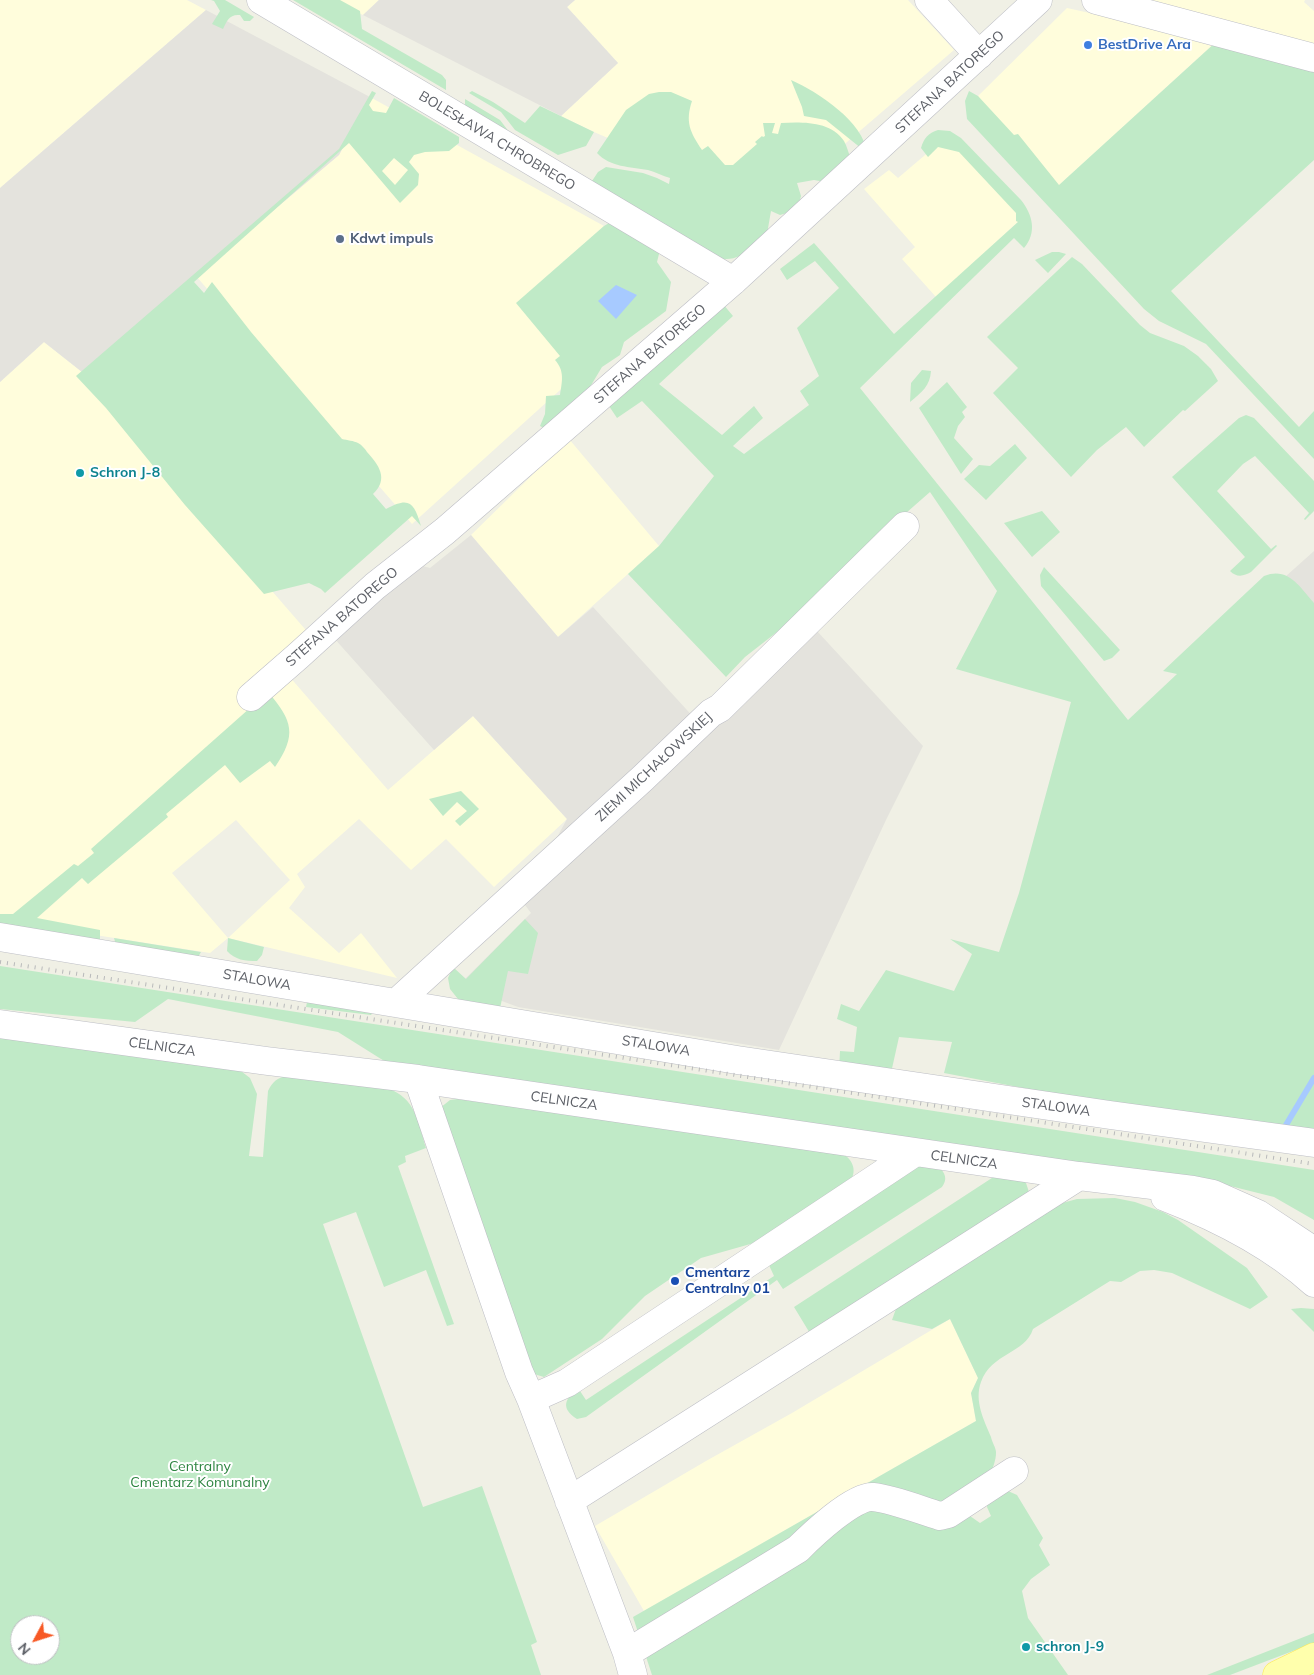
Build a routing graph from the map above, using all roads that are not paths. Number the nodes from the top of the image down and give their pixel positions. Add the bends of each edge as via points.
1 (261, 0) edge
2 (929, 0) edge
3 (1038, 0) edge
4 (1096, 0) edge
5 (979, 55) junction
6 (1314, 58) edge
7 (733, 281) junction
8 (906, 526) dead end
9 (251, 697) dead end
10 (0, 937) edge
11 (396, 1003) junction
12 (0, 1024) edge
13 (418, 1080) junction
14 (1314, 1143) edge
15 (914, 1153) junction
16 (1079, 1176) junction
17 (1126, 1182) junction
18 (1314, 1251) edge
19 (1314, 1283) edge
20 (531, 1399) junction
21 (1014, 1471) dead end
22 (569, 1501) junction
23 (1314, 1657) edge
24 (630, 1664) edge
25 (1277, 1675) edge

1 - 7 street, BOLESŁAWA CHROBREGO
2 - 5 street
3 - 5 street, STEFANA BATOREGO
4 - 6 street
5 - 7 street, STEFANA BATOREGO
7 - 9 street, STEFANA BATOREGO via 445,531 375,586
8 - 11 street, ZIEMI MICHAŁOWSKIEJ via 720,708 711,712 644,778
10 - 11 street, STALOWA
11 - 14 street, STALOWA via 757,1063
12 - 13 street, CELNICZA
13 - 15 street, CELNICZA
13 - 20 street
15 - 16 street, CELNICZA
15 - 20 street via 567,1383
16 - 17 street, CELNICZA
16 - 22 street
17 - 18 street, CELNICZA via 1213,1194 1258,1214
17 - 19 street, CELNICZA via 1193,1208 1241,1232 1272,1250
20 - 22 street
21 - 24 street via 940,1516 871,1496 852,1504 798,1549
22 - 24 street
23 - 25 main road

